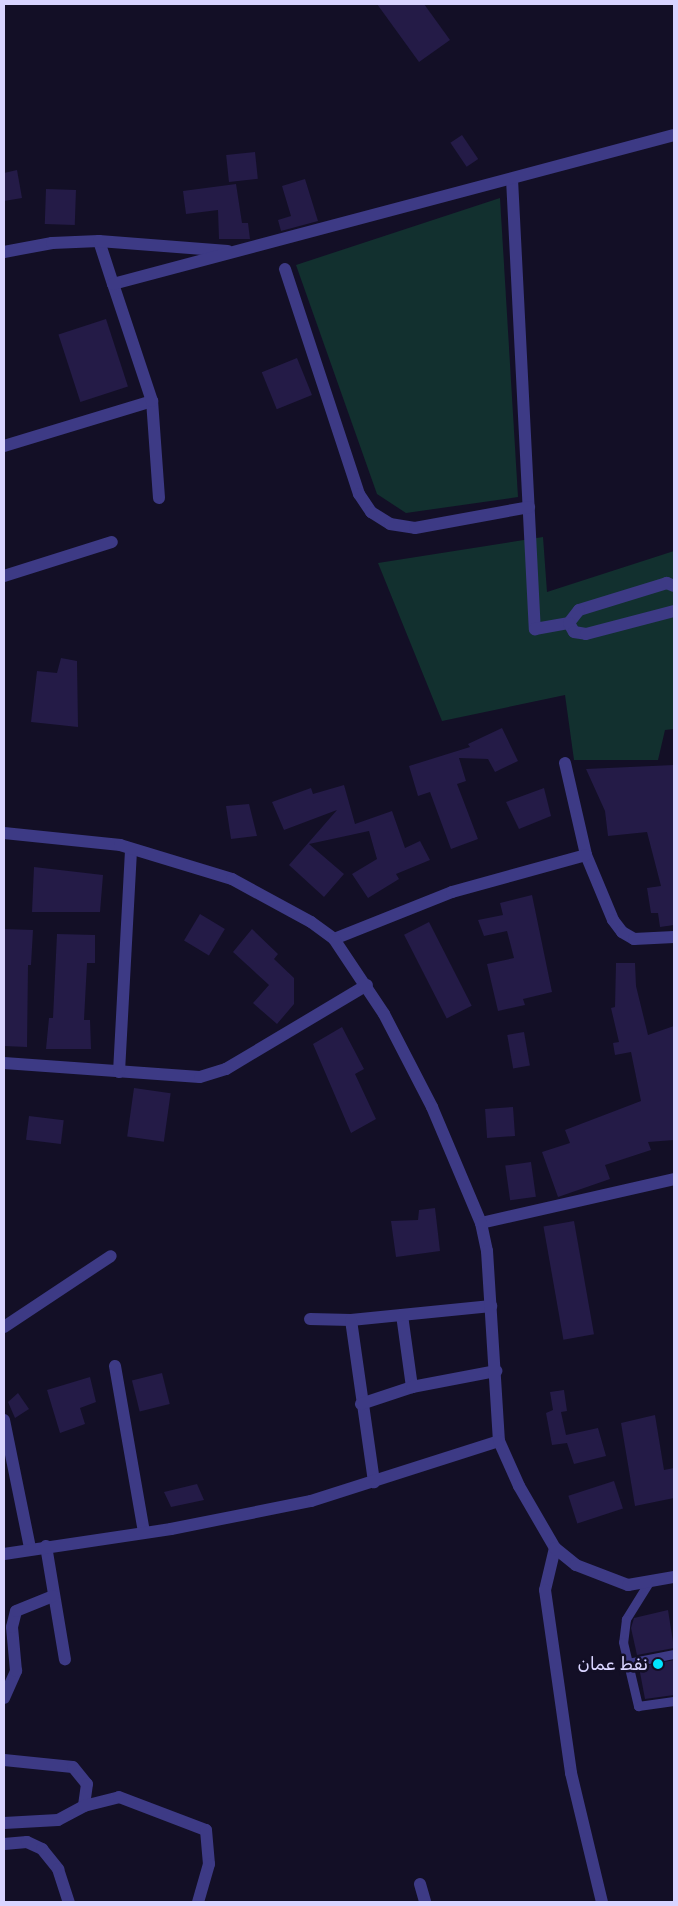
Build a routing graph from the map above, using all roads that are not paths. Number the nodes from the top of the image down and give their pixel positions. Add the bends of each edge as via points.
1 (674, 135) edge
2 (512, 179) junction
3 (99, 241) junction
4 (4, 252) edge
5 (239, 252) junction
6 (285, 269) dead end
7 (113, 284) junction
8 (152, 401) junction
9 (4, 446) edge
10 (158, 498) dead end
11 (529, 507) junction
12 (112, 542) dead end
13 (4, 576) edge
14 (674, 586) edge
15 (674, 611) edge
16 (569, 623) junction
17 (565, 763) dead end
18 (4, 833) edge
19 (130, 849) junction
20 (586, 855) junction
21 (674, 938) edge
22 (334, 940) junction
23 (367, 985) junction
24 (4, 1063) edge
25 (118, 1072) junction
26 (674, 1179) edge
27 (481, 1222) junction
28 (111, 1256) dead end
29 (491, 1306) junction
30 (402, 1315) junction
31 (310, 1319) dead end
32 (351, 1320) junction
33 (4, 1327) edge
34 (115, 1366) dead end
35 (496, 1371) junction
36 (412, 1387) junction
37 (361, 1404) junction
38 (4, 1420) edge
39 (499, 1441) junction
40 (374, 1482) junction
41 (144, 1533) junction
42 (46, 1546) junction
43 (30, 1548) junction
44 (555, 1548) junction
45 (4, 1554) edge
46 (674, 1577) edge
47 (648, 1582) junction
48 (53, 1596) junction
49 (674, 1654) edge
50 (64, 1659) dead end
51 (628, 1663) junction
52 (4, 1698) edge
53 (674, 1701) edge
54 (4, 1760) edge
55 (84, 1806) junction
56 (4, 1823) edge
57 (4, 1844) edge
58 (420, 1884) dead end
59 (69, 1902) edge
60 (198, 1902) edge
61 (425, 1902) edge
62 (602, 1902) edge

1 - 2 street
2 - 5 street
2 - 11 street
3 - 4 street via 52,243
3 - 5 street
3 - 7 street
5 - 7 street
6 - 11 street via 358,494 371,512 390,524 415,528
7 - 8 street
8 - 9 street
8 - 10 street
11 - 16 street via 535,629
12 - 13 street
14 - 16 street via 667,583 579,610
15 - 16 street via 586,634 574,632
17 - 20 street
18 - 19 street
19 - 22 street via 232,879 311,922
19 - 25 street
20 - 21 street via 622,932 634,939
20 - 22 street via 452,892
22 - 23 street
23 - 25 street via 213,1074 200,1077
23 - 27 street via 432,1107
24 - 25 street
26 - 27 street
27 - 29 street
28 - 33 street
29 - 30 street
29 - 35 street
30 - 32 street
30 - 36 street
31 - 32 street
32 - 37 street
34 - 41 street
35 - 36 street
35 - 39 street
36 - 37 street
37 - 40 street
38 - 43 street
39 - 40 street
39 - 44 street via 519,1486
40 - 41 street via 238,1518
41 - 42 street
42 - 43 street
42 - 48 street
43 - 45 street
44 - 47 street via 576,1566 628,1585
44 - 62 street via 547,1568 546,1599 570,1773
46 - 47 street
47 - 51 lane via 622,1631
48 - 50 street
48 - 52 street via 16,1611 12,1627 16,1671
49 - 51 lane
51 - 53 lane via 638,1706
54 - 55 street via 73,1767 86,1784
55 - 56 street via 58,1820
55 - 60 street via 119,1797 206,1830 209,1864
57 - 59 street via 27,1842 42,1849 58,1869
58 - 61 street

